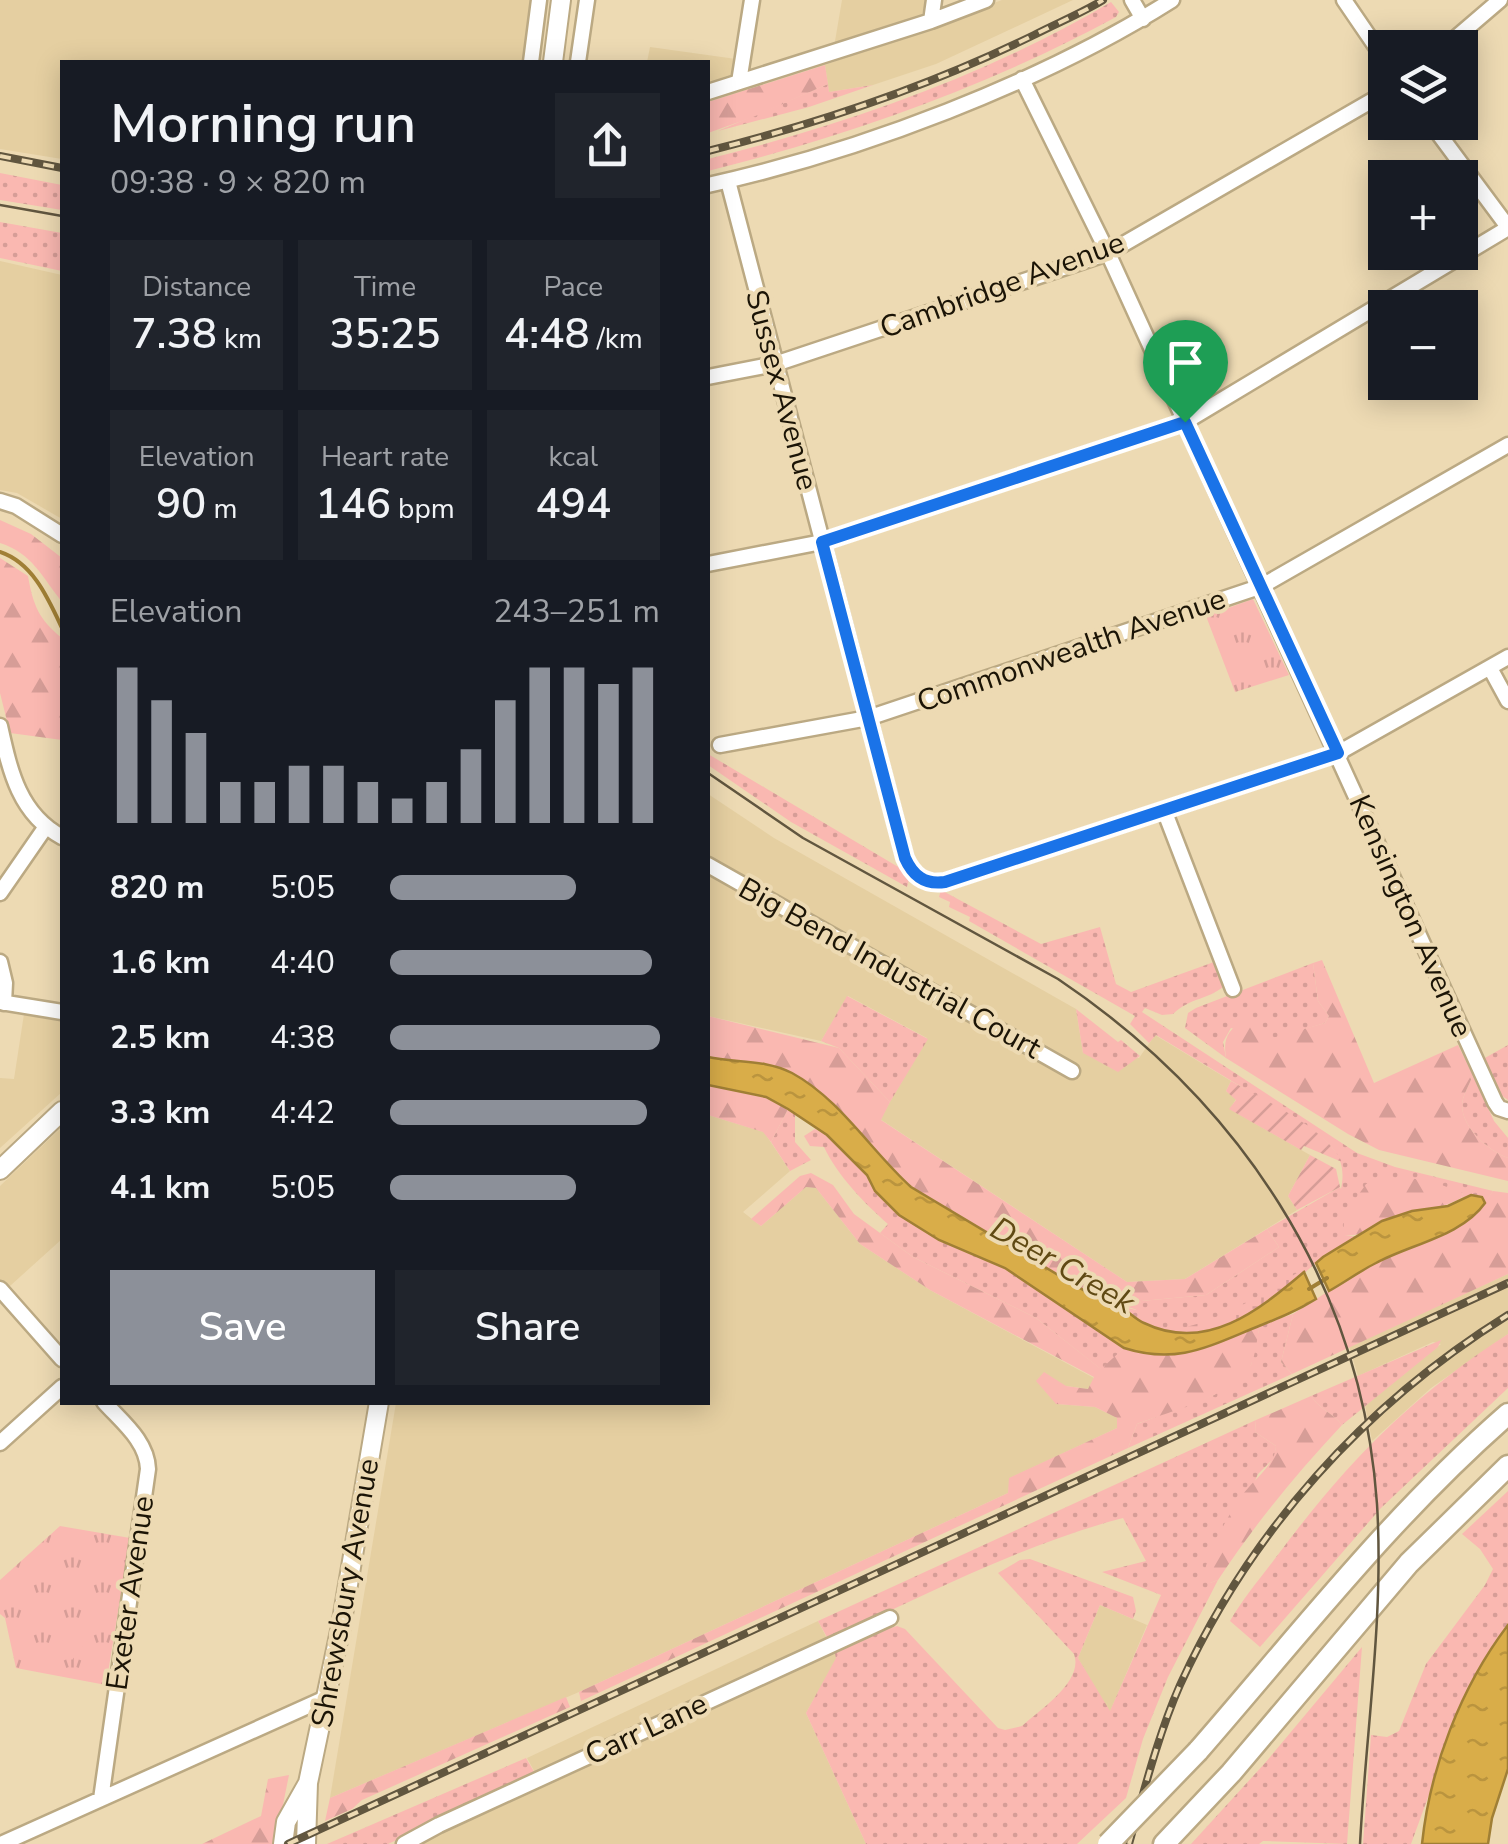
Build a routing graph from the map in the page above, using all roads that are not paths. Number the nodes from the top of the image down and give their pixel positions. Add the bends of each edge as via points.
1 (539, 0) edge
2 (561, 0) edge
3 (587, 0) edge
4 (752, 0) edge
5 (934, 0) edge
6 (986, 0) edge
7 (1132, 0) edge
8 (1172, 0) edge
9 (1344, 0) edge
10 (1500, 0) edge
11 (1143, 19) junction
12 (931, 21) junction
13 (1465, 30) edge
14 (1368, 35) edge
15 (531, 60) edge
16 (553, 60) edge
17 (578, 60) edge
18 (1022, 79) junction
19 (739, 82) junction
20 (710, 91) edge
21 (1368, 103) edge
22 (1443, 140) edge
23 (728, 180) junction
24 (710, 184) edge
25 (1508, 227) edge
26 (1108, 252) junction
27 (775, 364) junction
28 (710, 377) edge
29 (1185, 422) junction
30 (1508, 445) edge
31 (0, 501) edge
32 (60, 533) edge
33 (822, 542) junction
34 (710, 564) edge
35 (1262, 586) junction
36 (1508, 657) edge
37 (1490, 668) junction
38 (1508, 701) edge
39 (868, 718) junction
40 (1, 734) edge
41 (720, 745) dead end
42 (1338, 753) junction
43 (1164, 810) junction
44 (46, 828) junction
45 (60, 836) edge
46 (710, 866) edge
47 (0, 892) edge
48 (0, 962) edge
49 (1233, 989) dead end
50 (2, 1002) edge
51 (60, 1012) edge
52 (1072, 1071) dead end
53 (1508, 1112) edge
54 (60, 1113) edge
55 (0, 1170) edge
56 (0, 1289) edge
57 (60, 1356) edge
58 (60, 1389) edge
59 (107, 1405) edge
60 (378, 1405) edge
61 (1508, 1414) edge
62 (0, 1443) edge
63 (1508, 1466) edge
64 (890, 1618) dead end
65 (328, 1697) junction
66 (308, 1783) junction
67 (102, 1799) junction
68 (2, 1844) edge
69 (283, 1844) edge
70 (306, 1844) edge
71 (404, 1844) edge
72 (1108, 1844) edge
73 (1164, 1844) edge

1 - 15 street
2 - 16 main road
3 - 17 street
4 - 19 street
5 - 12 street
6 - 12 street
7 - 11 street
8 - 11 street
9 - 14 street
10 - 13 street
11 - 18 street
12 - 19 street
18 - 23 street via 876,138
18 - 26 street, Kensington Avenue
19 - 20 street
21 - 26 street, Cambridge Avenue
22 - 25 street
23 - 24 street
23 - 27 street, Sussex Avenue
25 - 29 street
26 - 27 street, Cambridge Avenue
26 - 29 street, Kensington Avenue
27 - 28 street, Cambridge Avenue
27 - 33 street, Sussex Avenue
29 - 33 street
29 - 35 street, Kensington Avenue
30 - 35 street, Commonwealth Avenue
31 - 32 street
33 - 34 street
33 - 39 street, Sussex Avenue
35 - 39 street, Commonwealth Avenue
35 - 42 street, Kensington Avenue
36 - 37 street
37 - 38 street
37 - 42 street
39 - 41 street, Commonwealth Avenue
39 - 43 street, Sussex Avenue via 905,858 926,882 945,882
40 - 44 street via 22,800
42 - 43 street
42 - 53 street, Kensington Avenue via 1494,1102
43 - 49 street
44 - 45 street
44 - 47 street
46 - 52 street, Big Bend Industrial Court
48 - 50 street
50 - 51 street
54 - 55 main road
56 - 57 street
58 - 62 street
59 - 67 street, Exeter Avenue via 134,1434 148,1469
60 - 65 main road, Shrewsbury Avenue
61 - 72 highway, bridge via 1351,1569 1198,1751
63 - 73 highway via 1440,1530
64 - 71 street, Carr Lane
65 - 66 main road, Shrewsbury Avenue
65 - 67 street
66 - 69 main road, Shrewsbury Avenue via 286,1822
66 - 70 main road, Shrewsbury Avenue
67 - 68 street

